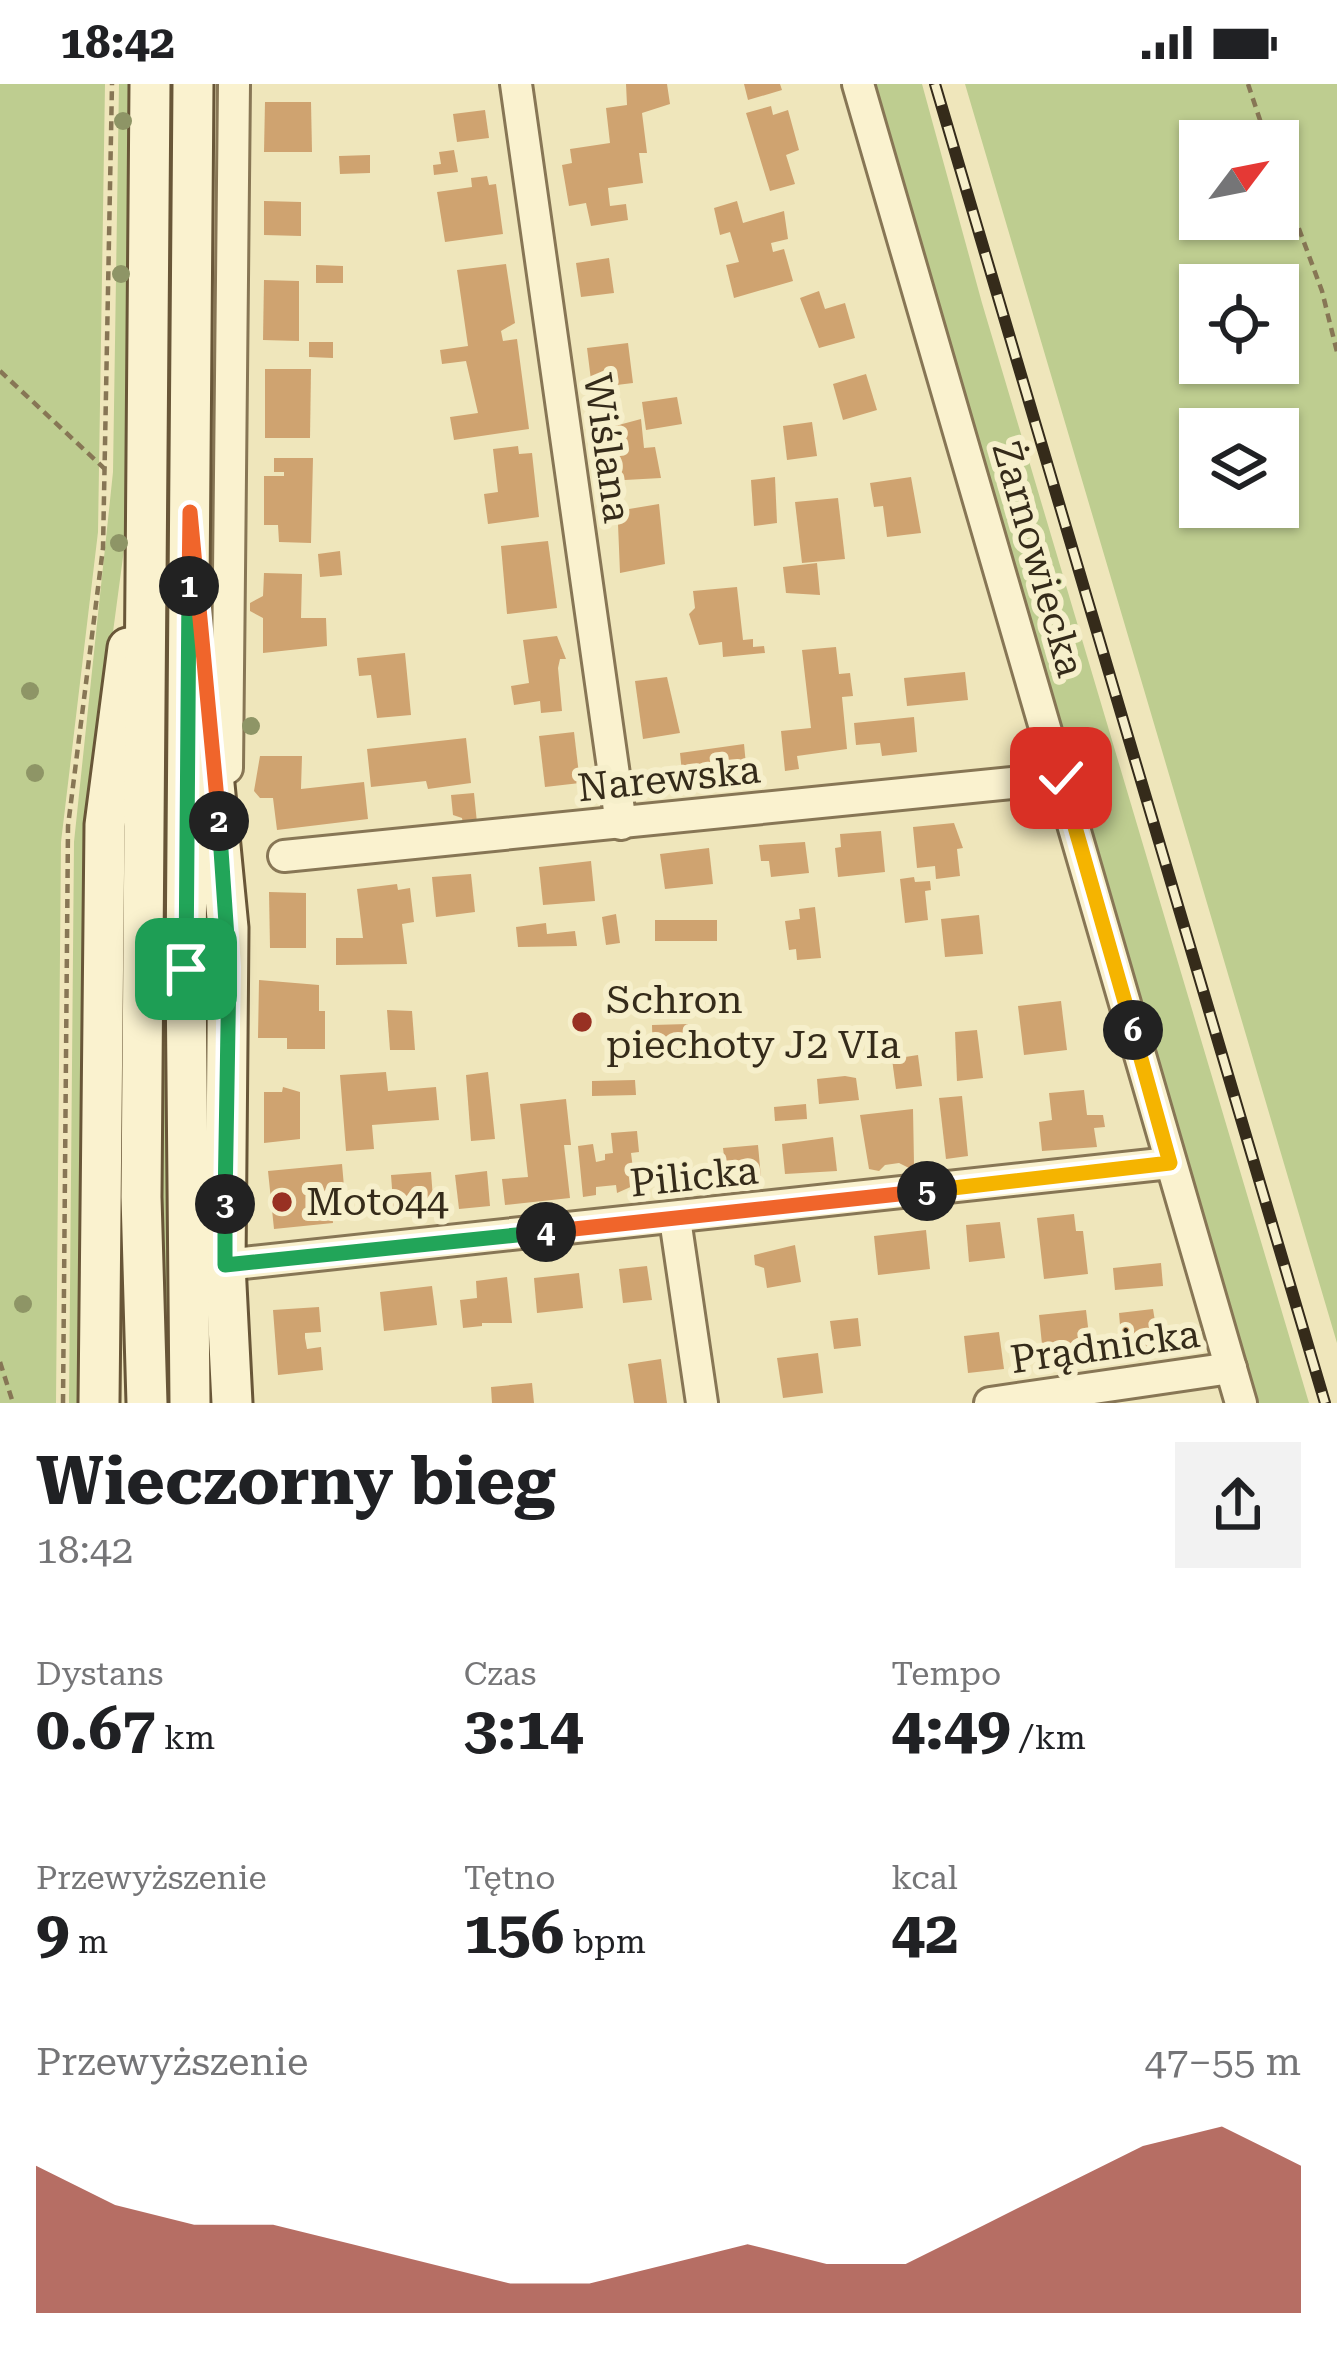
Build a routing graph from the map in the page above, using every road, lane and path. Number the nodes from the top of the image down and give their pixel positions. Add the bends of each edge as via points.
1 (150, 84) edge
2 (193, 84) edge
3 (234, 84) edge
4 (517, 84) edge
5 (858, 84) edge
6 (1248, 84) edge
7 (1260, 120) edge
8 (1299, 229) edge
9 (1337, 352) edge
10 (0, 371) edge
11 (106, 471) dead end
12 (190, 512) junction
13 (148, 543) junction
14 (1061, 778) junction
15 (621, 824) junction
16 (284, 856) dead end
17 (226, 894) junction
18 (1170, 1163) junction
19 (675, 1219) junction
20 (225, 1265) junction
21 (0, 1362) edge
22 (1231, 1368) junction
23 (13, 1403) edge
24 (99, 1403) edge
25 (147, 1403) edge
26 (190, 1403) edge
27 (232, 1403) edge
28 (702, 1403) edge
29 (990, 1403) edge
30 (1241, 1403) edge

1 - 13 main road
2 - 12 main road
3 - 17 street
4 - 15 street, Wiślana
5 - 14 street, Żarnowiecka
6 - 7 path
8 - 9 path
10 - 11 path
12 - 17 main road
12 - 26 main road
13 - 24 main road via 116,711 105,825
13 - 25 main road via 141,1197
14 - 15 street, Narewska
14 - 18 street, Żarnowiecka
15 - 16 street, Narewska
17 - 20 main road
18 - 19 street, Pilicka
18 - 22 street, Żarnowiecka
19 - 20 street, Pilicka
19 - 28 street
20 - 27 main road
21 - 23 path
22 - 29 street, Prądnicka
22 - 30 street, Żarnowiecka

